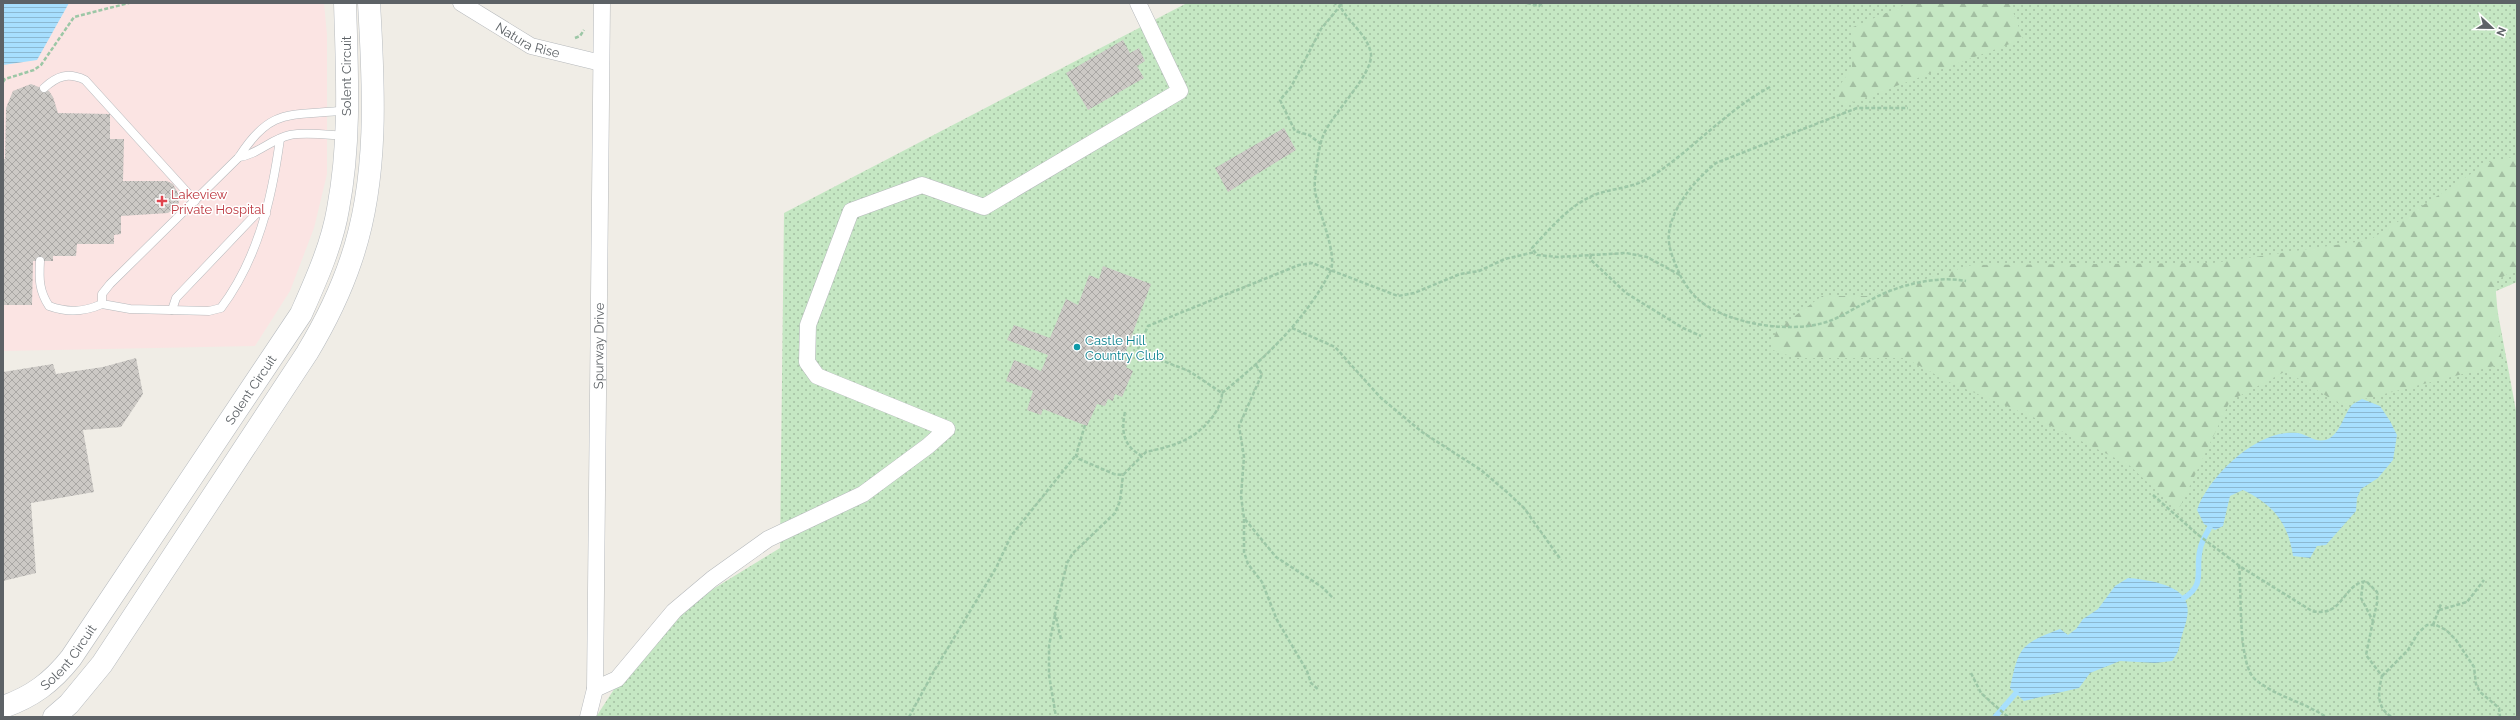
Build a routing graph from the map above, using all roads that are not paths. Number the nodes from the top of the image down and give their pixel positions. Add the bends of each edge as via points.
1 (345, 3) edge
2 (369, 3) edge
3 (461, 3) edge
4 (602, 3) edge
5 (1138, 3) edge
6 (601, 63) junction
7 (44, 88) dead end
8 (347, 110) junction
9 (346, 136) junction
10 (280, 139) junction
11 (239, 157) junction
12 (195, 201) junction
13 (266, 214) junction
14 (40, 261) dead end
15 (102, 304) junction
16 (172, 310) junction
17 (595, 689) junction
18 (3, 707) edge
19 (54, 717) edge
20 (588, 717) edge

1 - 8 street, Solent Circuit
2 - 19 street, Solent Circuit via 372,120 367,191 352,258 333,306 307,353 102,664 69,704
3 - 6 street, Natura Rise via 531,46
4 - 6 street, Spurway Drive
5 - 17 street via 1180,91 984,207 922,185 851,212 808,325 807,362 817,376 947,428 928,446 862,494 768,539 712,579 674,611 617,678
6 - 17 street, Spurway Drive
7 - 12 lane via 56,77 77,76
8 - 9 street, Solent Circuit
8 - 11 lane via 300,113 273,120 254,136
9 - 10 lane via 302,134
9 - 18 street, Solent Circuit via 338,210 319,275 301,314 71,658 60,672 38,691
10 - 11 lane via 247,156
10 - 13 lane
11 - 12 lane
12 - 15 lane via 110,284 102,294
13 - 16 lane via 257,213 176,298
13 - 16 lane via 245,267 221,308 209,311
14 - 15 lane via 39,282 42,296 49,306 70,312
15 - 16 lane via 122,309
17 - 20 street, Spurway Drive

